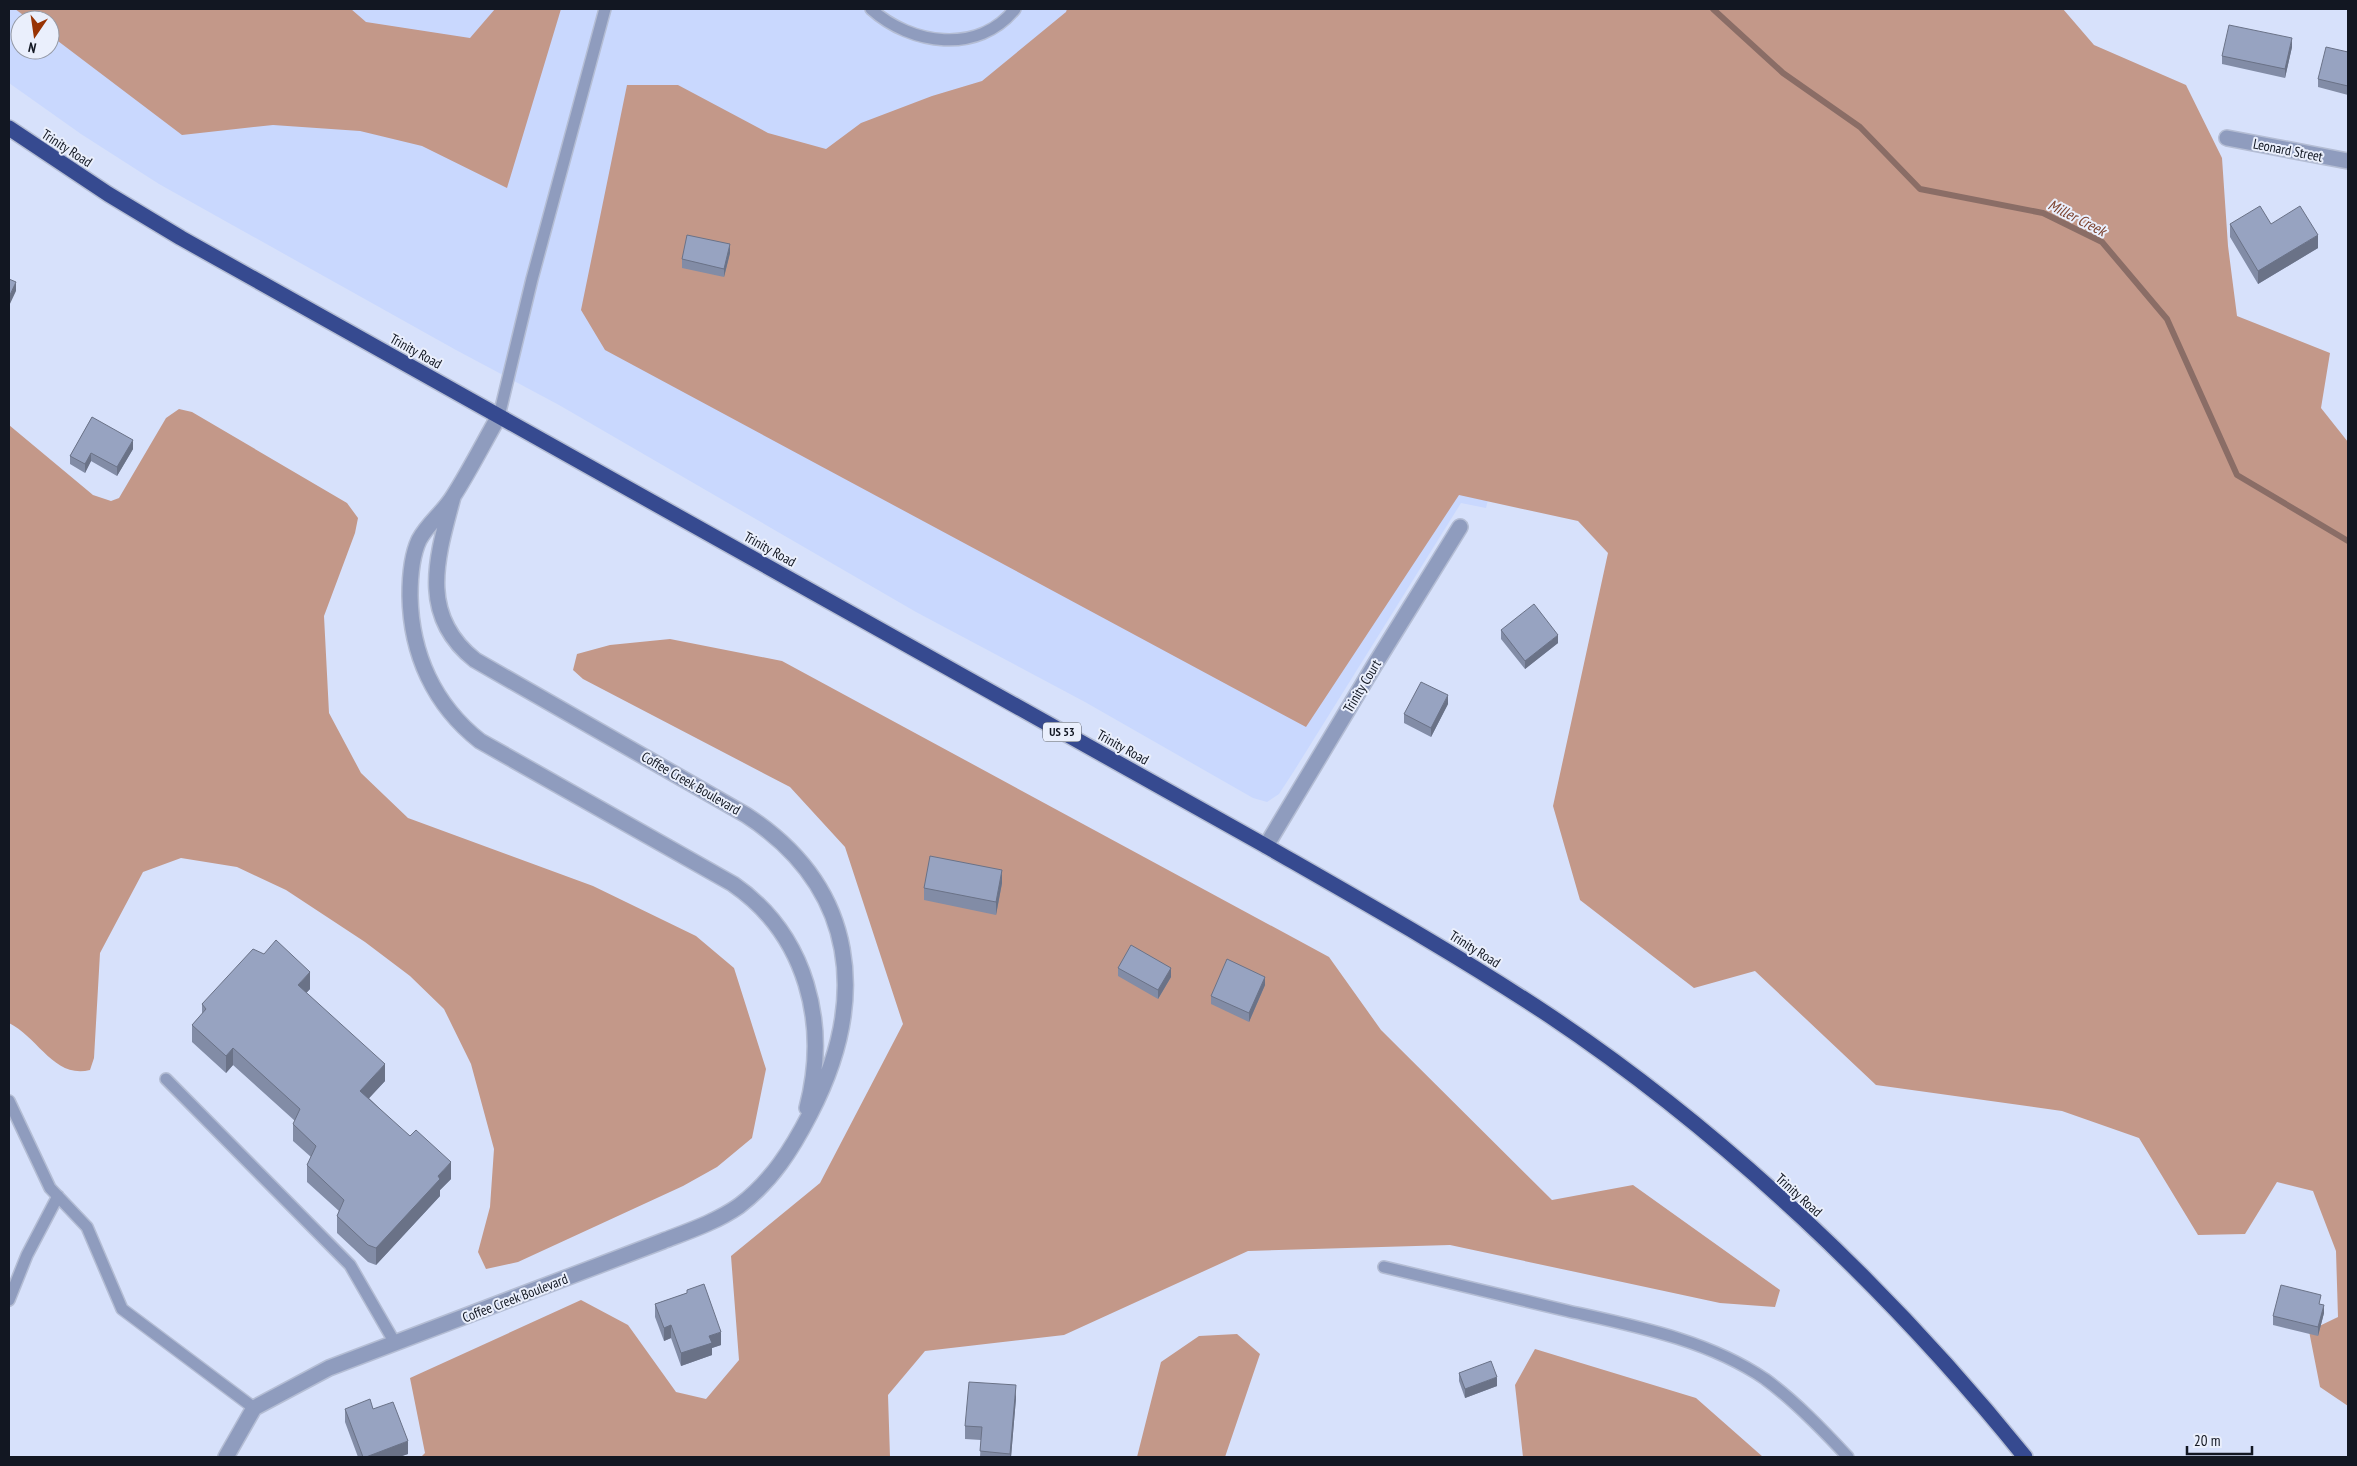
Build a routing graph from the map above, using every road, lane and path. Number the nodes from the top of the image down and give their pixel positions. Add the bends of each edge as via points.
1 (606, 9) edge
2 (871, 9) edge
3 (1015, 9) edge
4 (9, 128) edge
5 (2227, 138) dead end
6 (2348, 161) edge
7 (499, 416) junction
8 (453, 497) junction
9 (1460, 527) dead end
10 (1266, 846) junction
11 (166, 1079) dead end
12 (9, 1101) edge
13 (801, 1131) junction
14 (58, 1196) junction
15 (1384, 1267) dead end
16 (9, 1300) edge
17 (395, 1343) junction
18 (254, 1408) junction
19 (226, 1457) edge
20 (1848, 1457) edge
21 (2025, 1457) edge

1 - 7 lane via 535,269
2 - 3 lane via 908,32 957,41 981,35
4 - 7 highway, Trinity Road / US 53 via 173,233
5 - 6 street, Leonard Street
7 - 8 street, Coffee Creek Boulevard
7 - 10 highway, Trinity Road / US 53
8 - 13 street, Coffee Creek Boulevard via 419,541 411,572 412,627 433,689 459,724 480,741 733,884 768,914 804,973 813,1007 815,1056
8 - 13 street, Coffee Creek Boulevard via 439,552 436,592 445,625 465,652 769,829 805,865 822,892 833,913 840,938 845,962 845,999 832,1063
9 - 10 street, Trinity Court
10 - 21 highway, Trinity Road / US 53 via 1425,937 1551,1017 1697,1127 1789,1207 1883,1298 1972,1393
11 - 17 lane via 350,1265
12 - 14 lane via 50,1188
13 - 17 street, Coffee Creek Boulevard via 784,1161 770,1177 738,1206 713,1221
14 - 16 lane via 27,1255
14 - 18 lane via 87,1227 122,1309
15 - 20 lane via 1638,1327 1728,1358 1764,1379 1795,1404
17 - 18 street, Coffee Creek Boulevard via 329,1368
18 - 19 street

